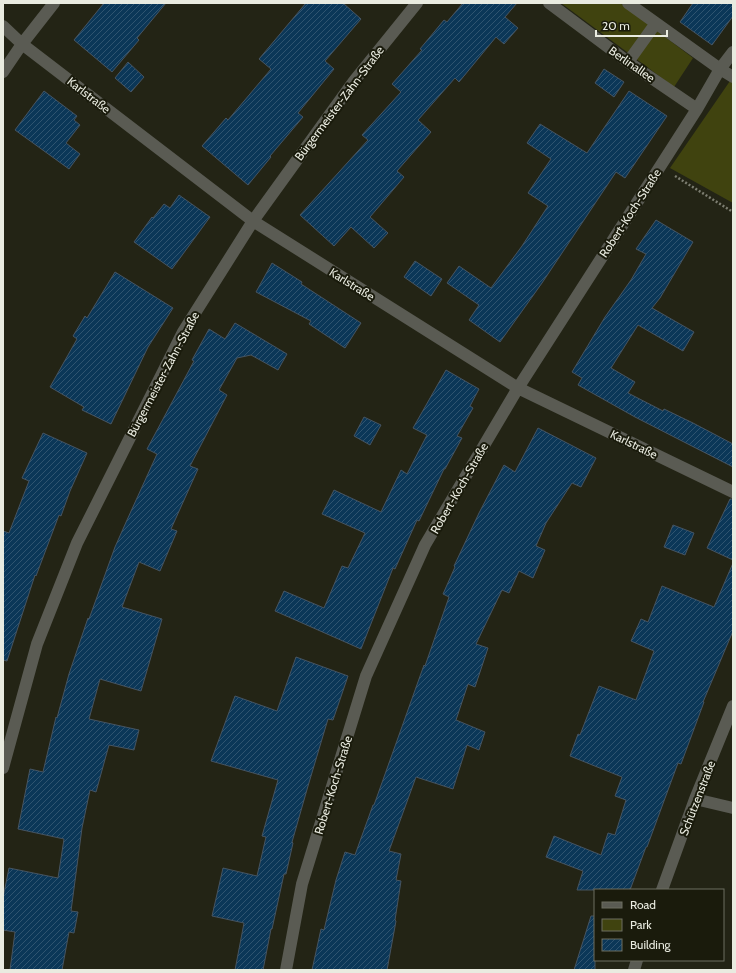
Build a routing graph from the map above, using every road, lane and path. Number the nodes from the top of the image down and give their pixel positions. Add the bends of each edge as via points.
1 (54, 3) edge
2 (417, 3) edge
3 (549, 3) edge
4 (628, 3) edge
5 (656, 23) junction
6 (3, 26) edge
7 (22, 44) junction
8 (733, 52) edge
9 (628, 62) junction
10 (720, 69) junction
11 (3, 72) edge
12 (733, 77) edge
13 (697, 109) junction
14 (659, 167) junction
15 (733, 212) edge
16 (253, 221) junction
17 (518, 388) junction
18 (733, 492) edge
19 (733, 706) edge
20 (3, 768) edge
21 (695, 799) junction
22 (733, 808) edge
23 (662, 889) edge
24 (286, 970) edge

1 - 7 street
2 - 16 street, Bürgermeister-Zahn-Straße via 354,80
3 - 9 street, Berlinallee
4 - 5 street
5 - 9 street
5 - 10 street
6 - 7 street, Karlstraße
7 - 11 street
7 - 16 street, Karlstraße
8 - 10 street, Robert-Koch-Straße
9 - 13 street, Berlinallee
10 - 12 street
10 - 13 street, Robert-Koch-Straße
13 - 14 street, Robert-Koch-Straße
14 - 15 path
14 - 17 street, Robert-Koch-Straße
16 - 17 street, Karlstraße
16 - 20 street, Bürgermeister-Zahn-Straße via 183,332 77,543 37,644
17 - 18 street, Karlstraße
17 - 24 street, Robert-Koch-Straße via 425,546 366,676 302,884
19 - 21 street, Schützenstraße
21 - 22 street
21 - 23 street, Schützenstraße

